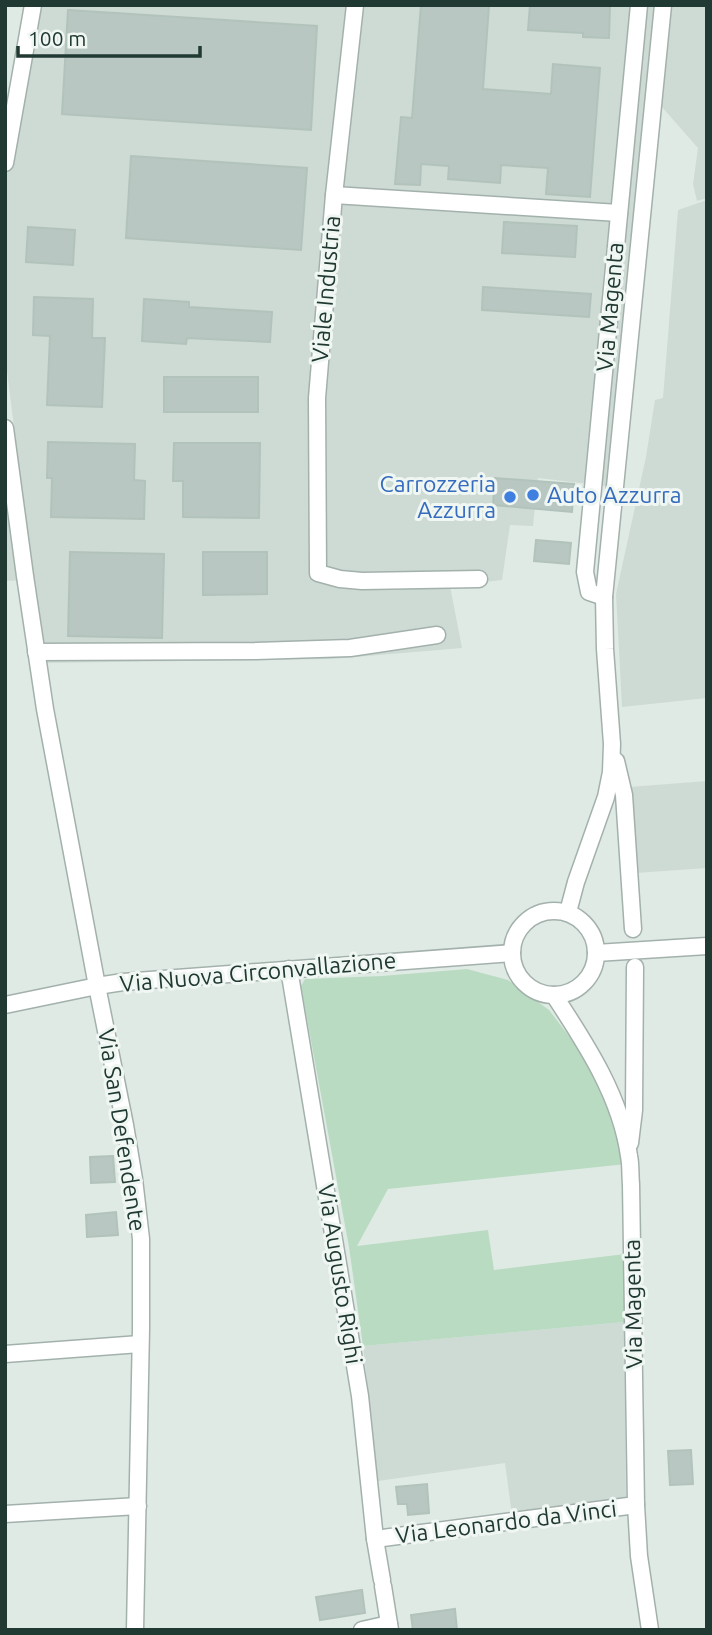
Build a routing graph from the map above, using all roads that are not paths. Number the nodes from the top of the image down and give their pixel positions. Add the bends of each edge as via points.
1 (33, 5) edge
2 (355, 5) edge
3 (639, 5) edge
4 (663, 5) edge
5 (5, 163) edge
6 (334, 195) junction
7 (619, 213) junction
8 (5, 428) edge
9 (8, 468) edge
10 (479, 579) dead end
11 (604, 597) junction
12 (437, 635) dead end
13 (36, 652) junction
14 (612, 744) junction
15 (568, 912) junction
16 (633, 929) dead end
17 (707, 946) edge
18 (512, 953) junction
19 (596, 953) junction
20 (635, 967) dead end
21 (289, 969) junction
22 (97, 986) junction
23 (554, 995) junction
24 (5, 1005) edge
25 (629, 1156) junction
26 (140, 1345) junction
27 (5, 1354) edge
28 (636, 1505) junction
29 (138, 1506) junction
30 (5, 1514) edge
31 (375, 1539) junction
32 (390, 1627) edge
33 (135, 1630) edge
34 (362, 1630) edge
35 (650, 1630) edge

1 - 5 street
2 - 6 street, Viale Industria
3 - 7 street, Via Magenta
4 - 11 street, Via Magenta
6 - 7 street
6 - 10 street, Viale Industria via 317,398 318,573 362,580
7 - 11 street, Via Magenta via 585,572 589,592
8 - 9 street, Via San Defendente
9 - 13 street, Via San Defendente
11 - 14 street, Via Magenta
12 - 13 street via 349,648
13 - 22 street, Via San Defendente
14 - 15 street, Via Magenta via 606,797
14 - 16 street via 624,795
15 - 18 street via 541,912 529,918 514,939
15 - 19 street via 589,928
17 - 19 street
18 - 21 street, Via Nuova Circonvallazione
18 - 23 street via 520,978 529,987
19 - 23 street via 588,978 579,987
20 - 25 street via 634,1110
21 - 22 street, Via Nuova Circonvallazione
21 - 31 street, Via Augusto Righi via 360,1396
22 - 24 street, Via Nuova Circonvallazione
22 - 26 street, Via San Defendente via 134,1179 141,1239
23 - 25 street, Via Magenta via 607,1086
25 - 28 street, Via Magenta
26 - 27 street
26 - 29 street, Via San Defendente
28 - 31 street, Via Leonardo da Vinci
28 - 35 street, Via Magenta
29 - 30 street
29 - 33 street, Via San Defendente
31 - 32 street, Via Augusto Righi
32 - 34 street

